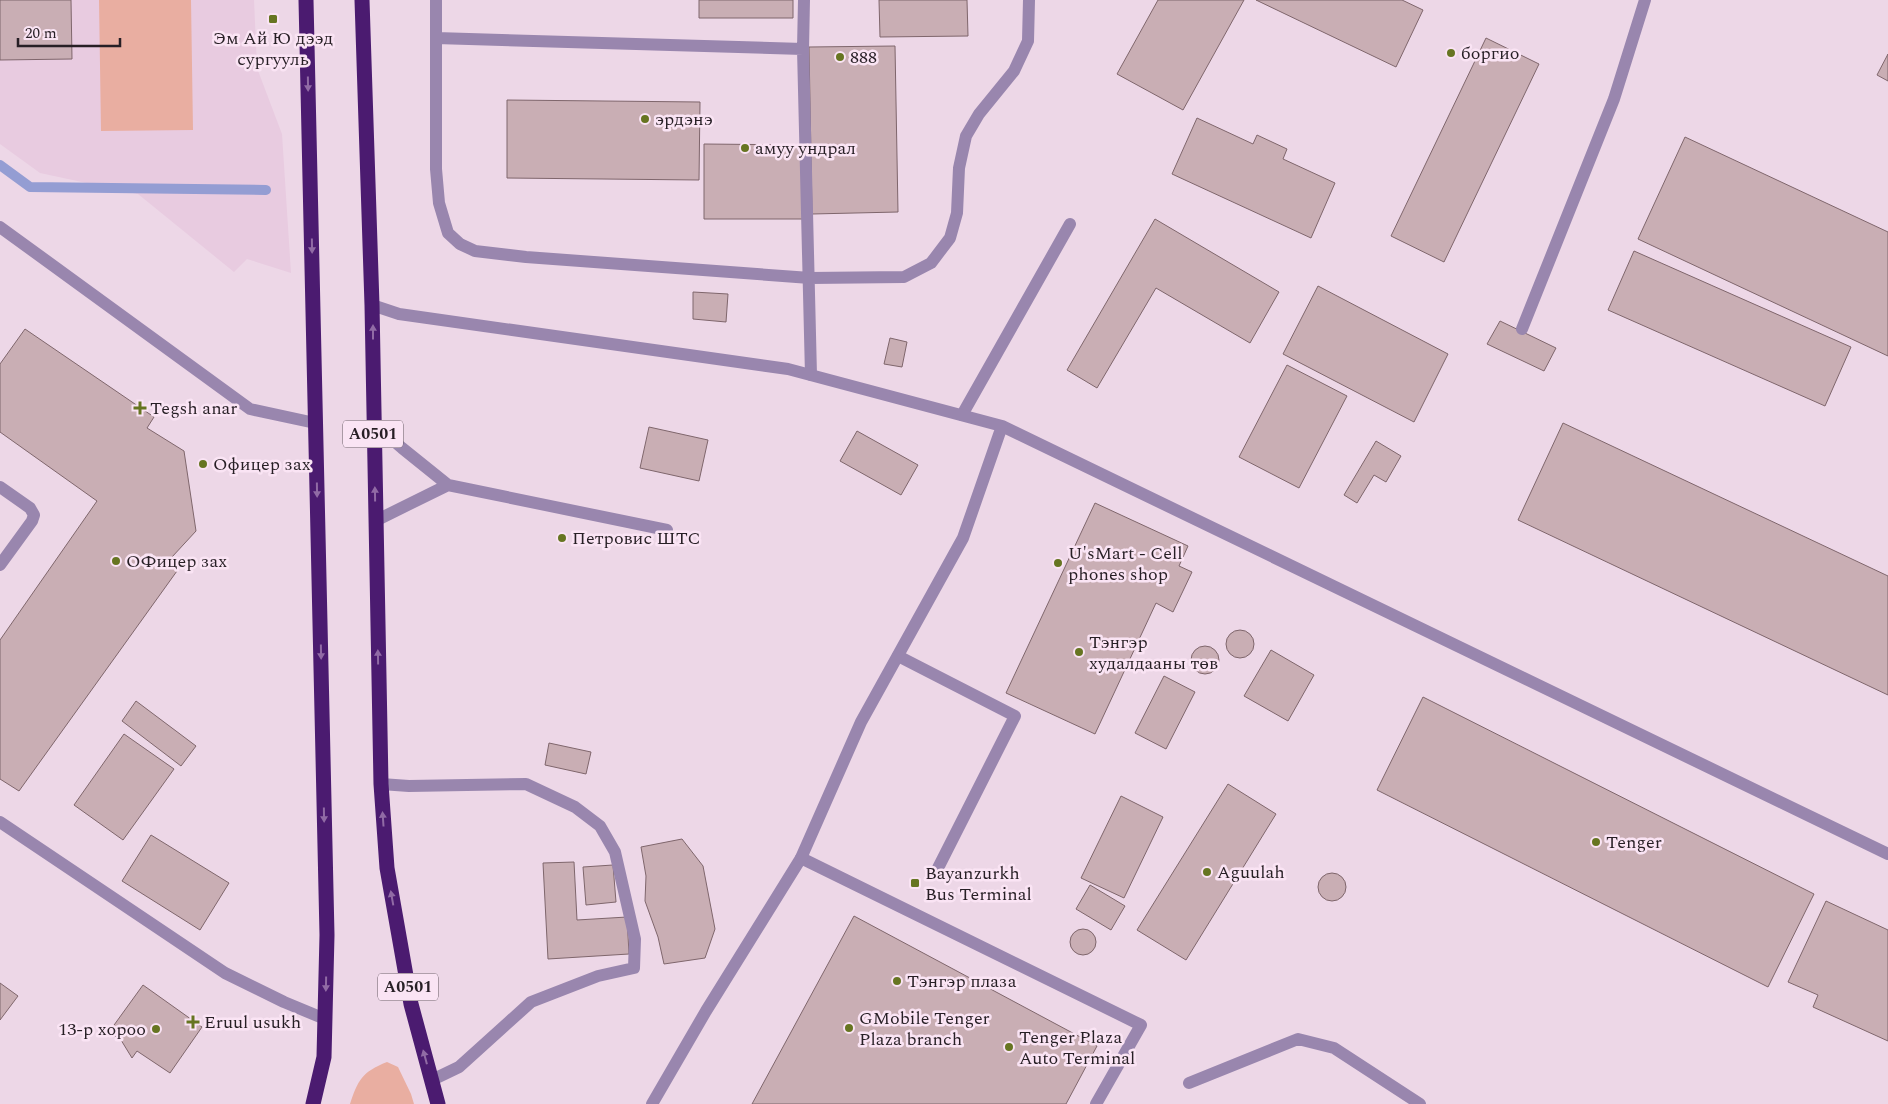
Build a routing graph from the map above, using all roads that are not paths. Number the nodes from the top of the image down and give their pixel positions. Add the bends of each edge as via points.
1 (306, 0) edge
2 (362, 0) edge
3 (436, 0) edge
4 (804, 0) edge
5 (1029, 0) edge
6 (1644, 0) edge
7 (436, 38) junction
8 (803, 49) junction
9 (1070, 224) dead end
10 (0, 227) edge
11 (810, 278) junction
12 (372, 304) junction
13 (1522, 329) dead end
14 (811, 375) junction
15 (962, 415) junction
16 (315, 423) junction
17 (373, 423) junction
18 (1002, 426) junction
19 (448, 485) junction
20 (0, 487) edge
21 (375, 521) junction
22 (667, 530) dead end
23 (0, 565) edge
24 (898, 656) junction
25 (381, 784) junction
26 (0, 822) edge
27 (1888, 854) edge
28 (801, 858) junction
29 (937, 870) dead end
30 (325, 1019) junction
31 (432, 1080) junction
32 (1189, 1083) dead end
33 (312, 1104) edge
34 (438, 1104) edge
35 (652, 1104) edge
36 (1096, 1104) edge
37 (1420, 1104) edge

1 -> 16 highway
2 - 12 highway, A0501
3 - 7 street
4 - 8 street
5 - 11 street via 1028,41 1014,71 979,114 966,136 959,168 957,213 950,238 931,263 904,277
6 - 13 street via 1614,100
7 - 8 street
7 - 11 street via 439,203 448,233 460,244 475,251 526,257
8 - 11 street
9 - 15 street
10 - 16 street via 250,409
11 - 14 street
12 - 14 street via 399,314 788,369
17 -> 12 highway, A0501
14 - 15 street
15 - 18 street
16 -> 30 highway via 327,935
17 - 19 street
21 -> 17 highway, A0501
18 - 24 street via 963,538
18 - 27 street
19 - 21 street
19 - 22 street
20 - 23 street via 30,508 34,515
25 -> 21 highway, A0501
24 - 28 street via 861,722
24 - 29 street via 1015,716
31 -> 25 highway, A0501 via 411,1004 387,868
25 - 31 street via 526,784 575,807 600,826 615,852 635,939 634,968 598,976 531,1002 458,1067
26 - 30 street via 225,973
28 - 35 street
28 - 36 street via 1141,1025
30 - 33 highway via 324,1057
31 - 34 highway, A0501
32 - 37 street via 1298,1039 1334,1048

